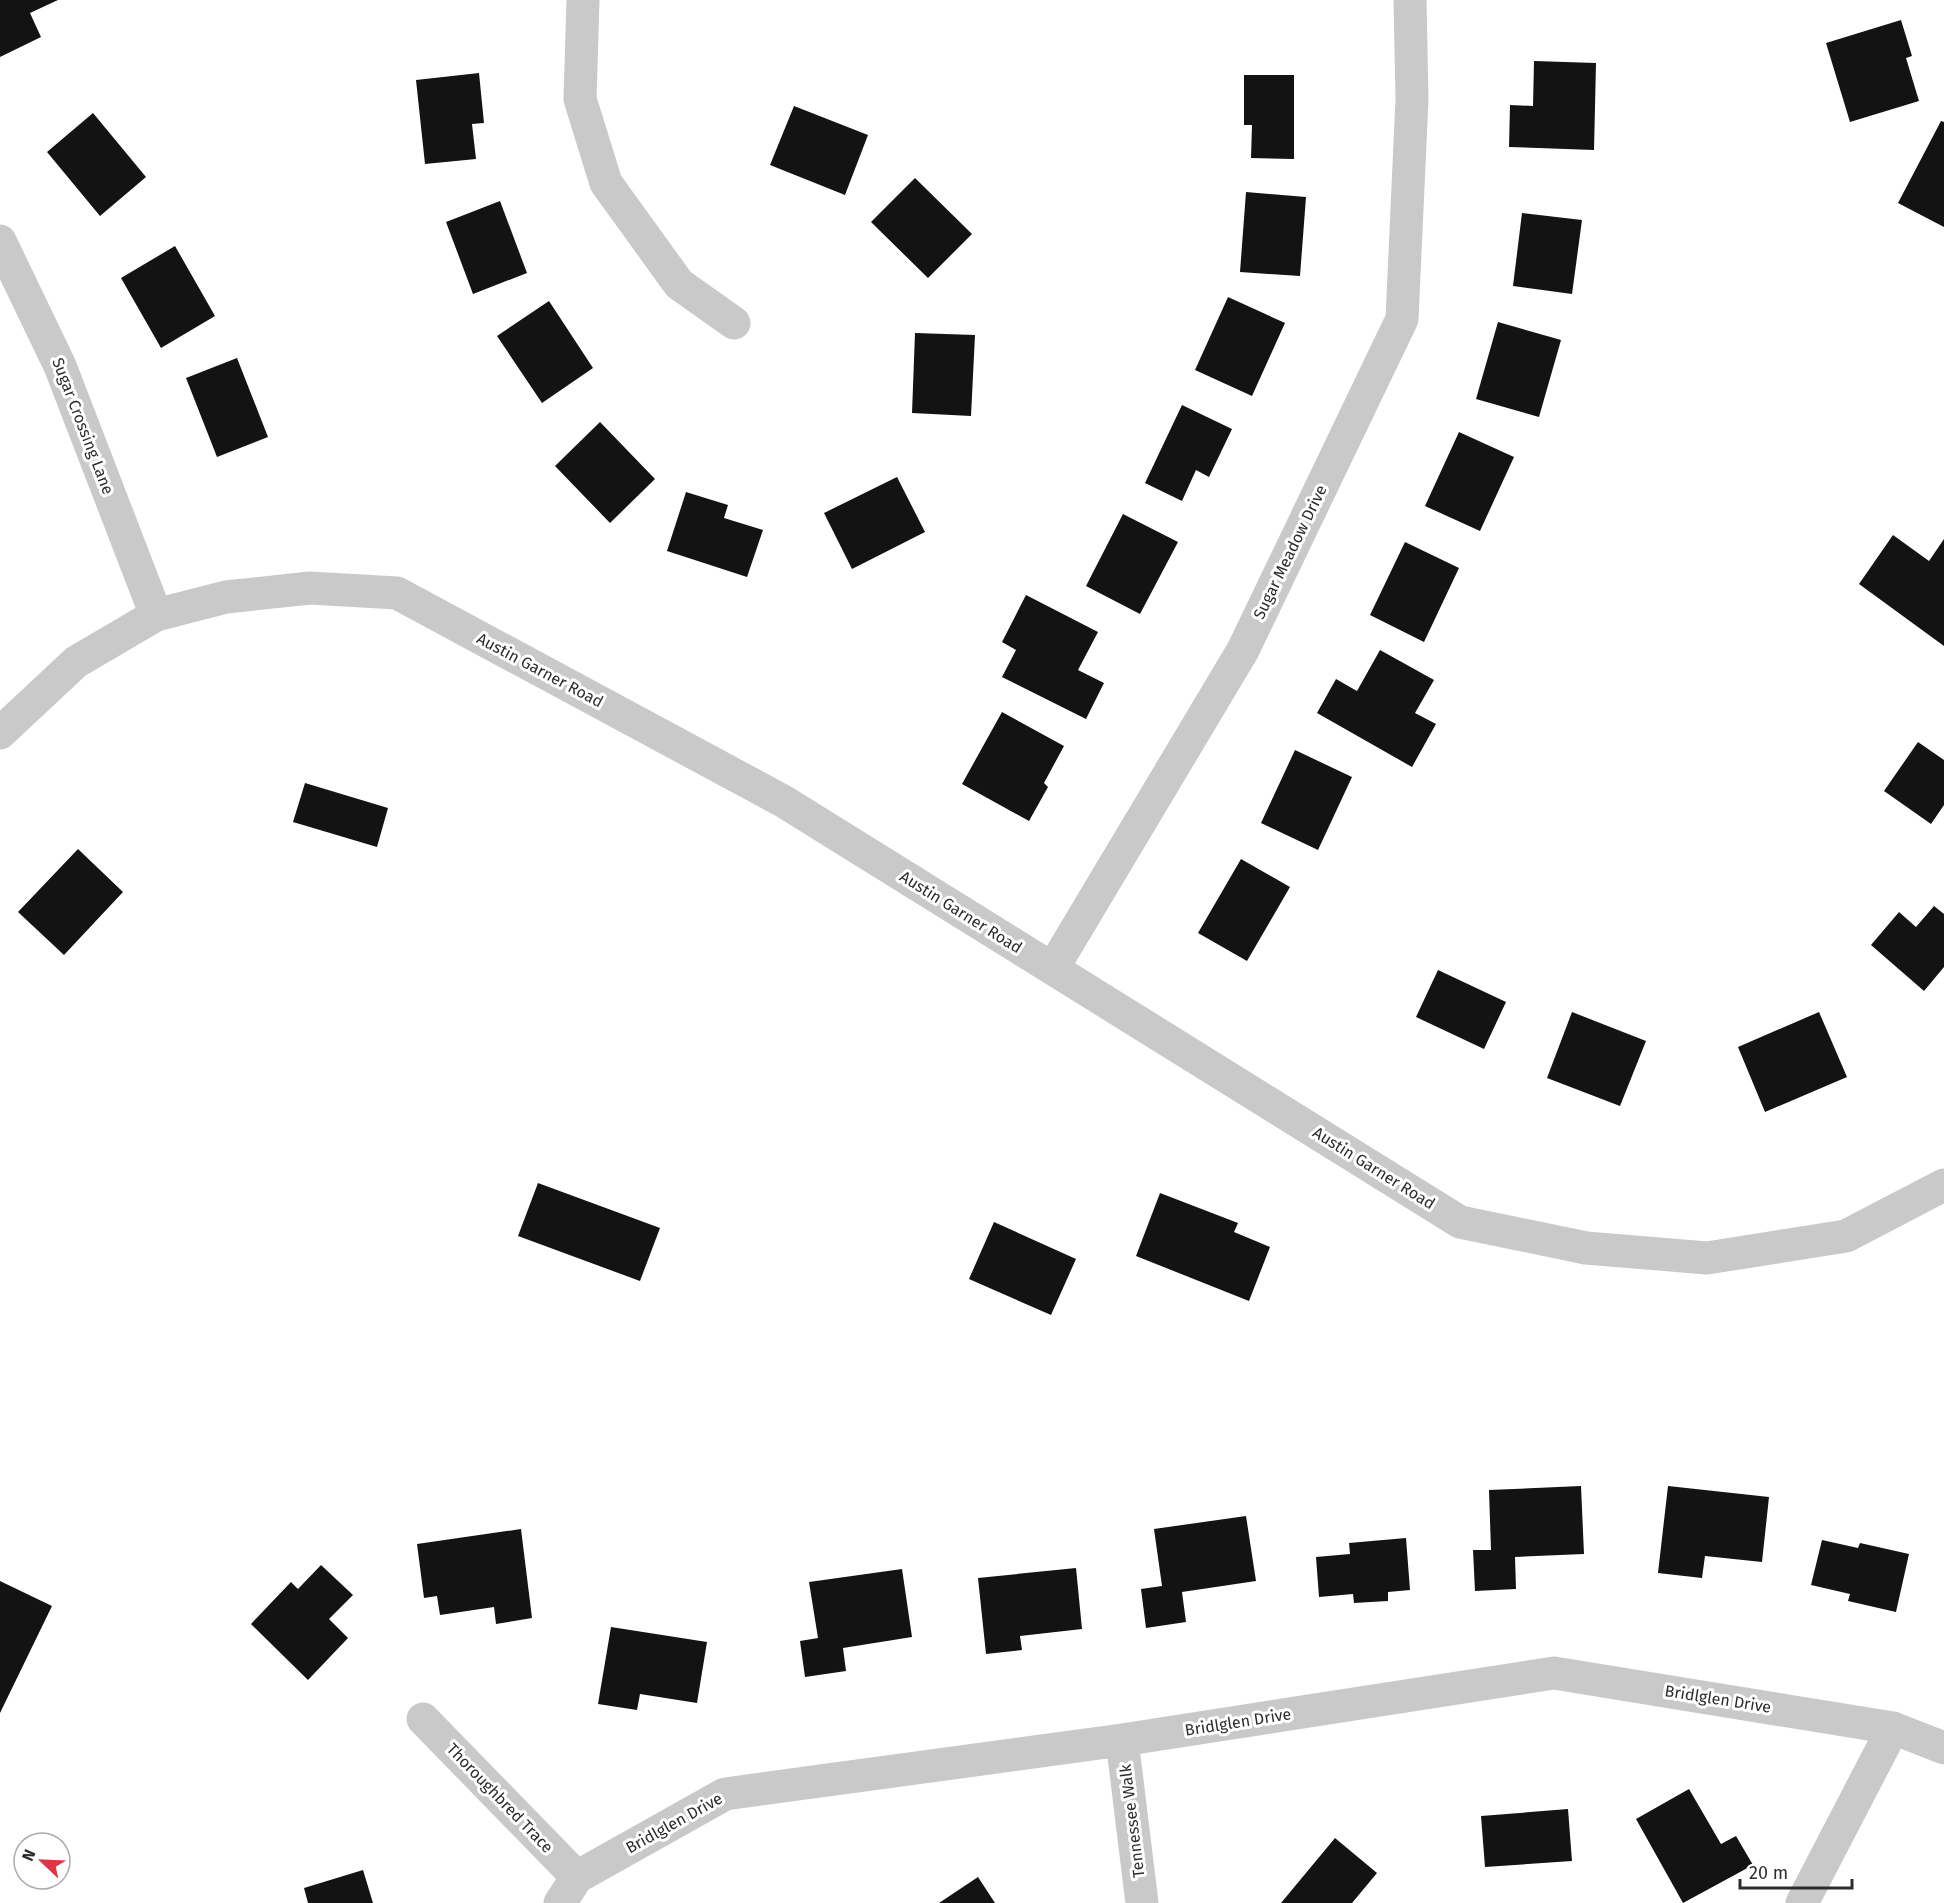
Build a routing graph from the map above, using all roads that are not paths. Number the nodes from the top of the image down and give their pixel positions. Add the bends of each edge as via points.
1 (583, 0) edge
2 (1410, 0) edge
3 (0, 241) edge
4 (735, 323) dead end
5 (156, 615) junction
6 (0, 733) edge
7 (1053, 968) junction
8 (1944, 1185) edge
9 (423, 1719) dead end
10 (1893, 1728) junction
11 (1122, 1740) junction
12 (1944, 1748) edge
13 (568, 1890) edge
14 (1142, 1903) edge
15 (1802, 1903) edge

1 - 4 street via 580,99 606,183 678,284
2 - 7 street, Sugar Meadow Drive via 1412,99 1402,319 1243,650
3 - 5 street, Sugar Crossing Lane via 60,366
5 - 6 street, Austin Garner Road via 76,662
5 - 7 street, Austin Garner Road via 226,597 310,588 397,593 783,801
7 - 8 street, Austin Garner Road via 1460,1222 1586,1248 1707,1258 1846,1236
9 - 13 street, Thoroughbred Trace
10 - 11 street, Bridlglen Drive via 1554,1672
10 - 12 street, Bridlglen Drive
10 - 15 street
11 - 13 street, Bridlglen Drive via 725,1794
11 - 14 street, Tennessee Walk

